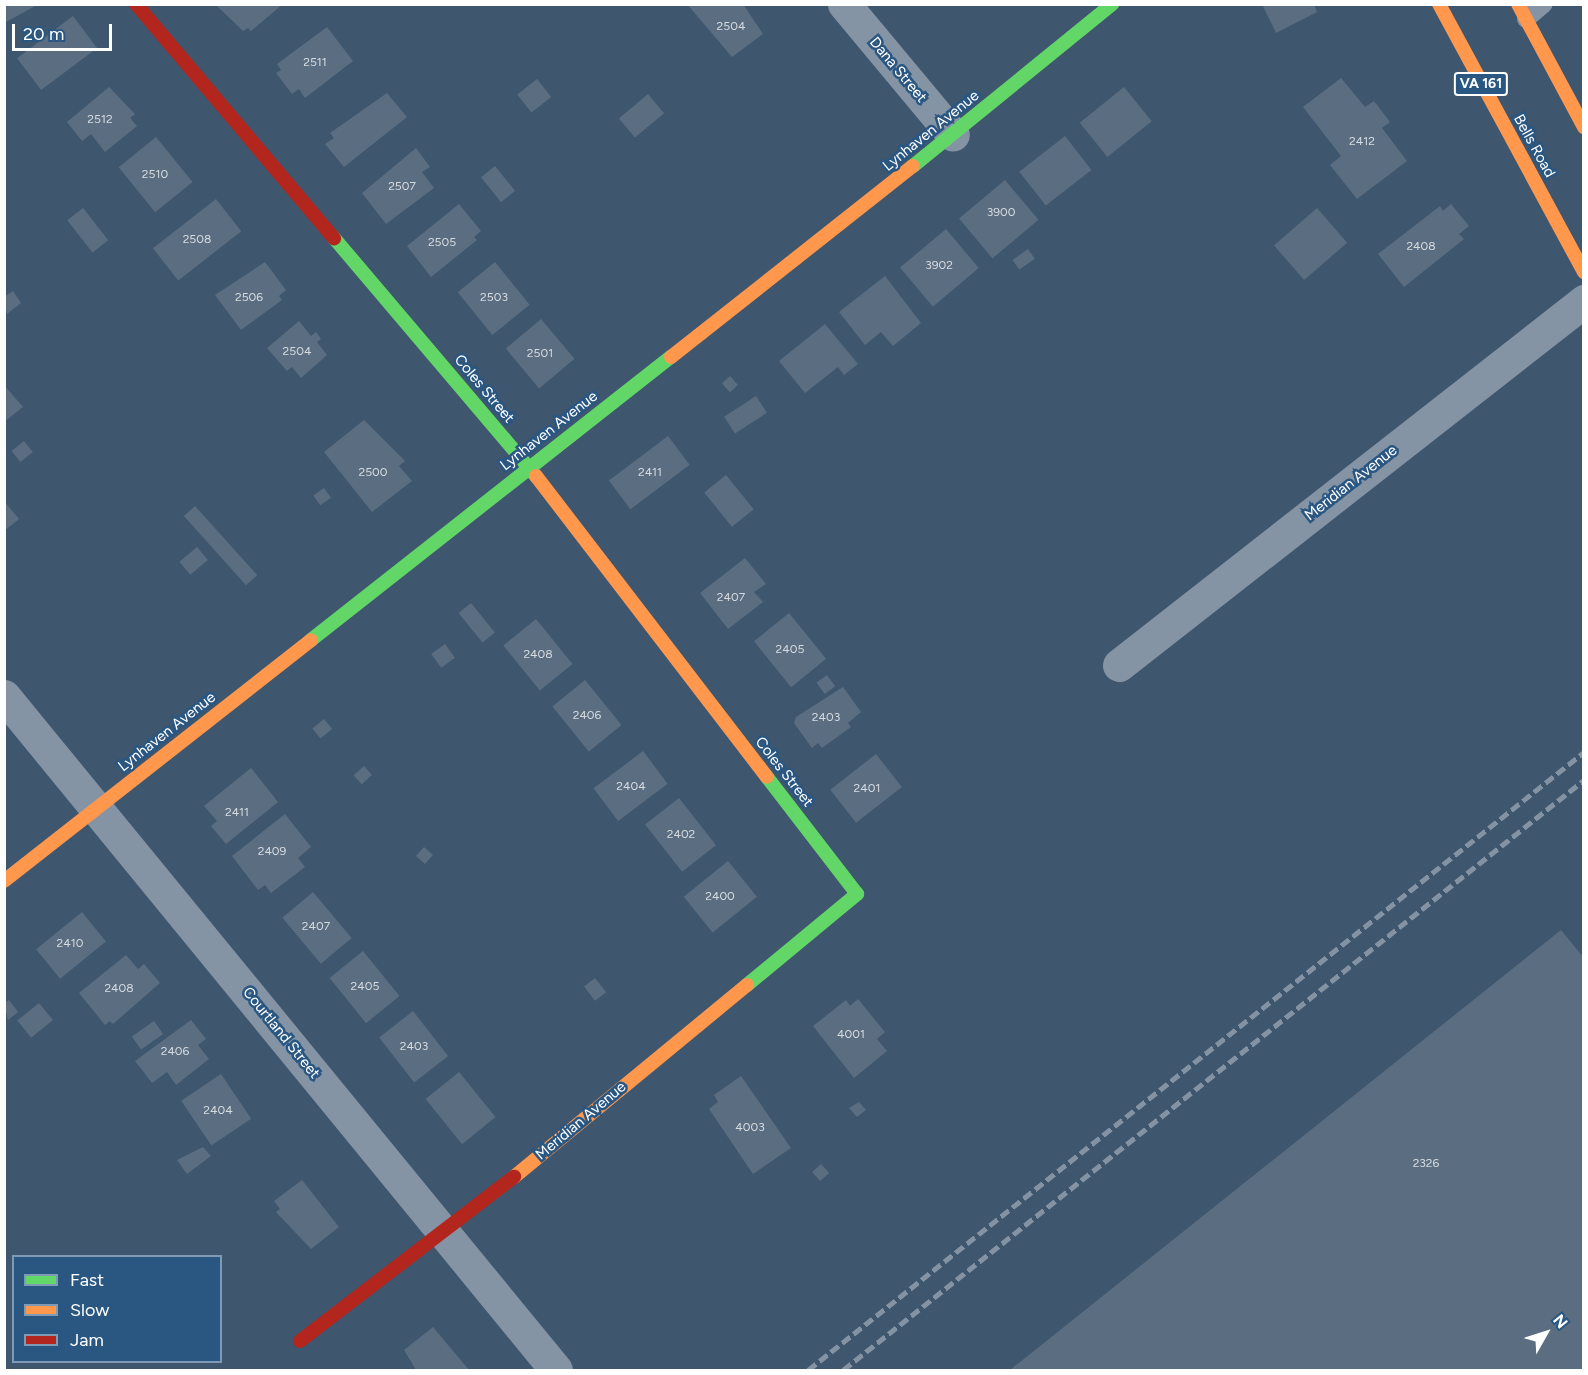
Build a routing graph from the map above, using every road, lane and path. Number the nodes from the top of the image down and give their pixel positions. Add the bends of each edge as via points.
1 (136, 4) edge
2 (844, 4) edge
3 (1112, 4) edge
4 (1439, 4) edge
5 (1544, 4) edge
6 (1522, 12) edge
7 (1584, 128) edge
8 (953, 135) junction
9 (1584, 272) edge
10 (1584, 301) edge
11 (530, 468) junction
12 (1119, 665) dead end
13 (4, 696) edge
14 (97, 808) junction
15 (4, 881) edge
16 (857, 894) joint
17 (445, 1234) junction
18 (300, 1341) dead end
19 (556, 1371) edge

1 - 11 street, Coles Street
2 - 8 street, Dana Street
3 - 8 street, Lynhaven Avenue
4 - 9 street, Bells Road / VA 161
5 - 6 lane
6 - 7 street
8 - 11 street, Lynhaven Avenue
10 - 12 street, Meridian Avenue
11 - 14 street, Lynhaven Avenue
11 - 16 street, Coles Street
13 - 14 street, Courtland Street
14 - 15 street, Lynhaven Avenue
14 - 17 street, Courtland Street
16 - 17 street, Meridian Avenue
17 - 18 street, Meridian Avenue
17 - 19 street, Courtland Street

